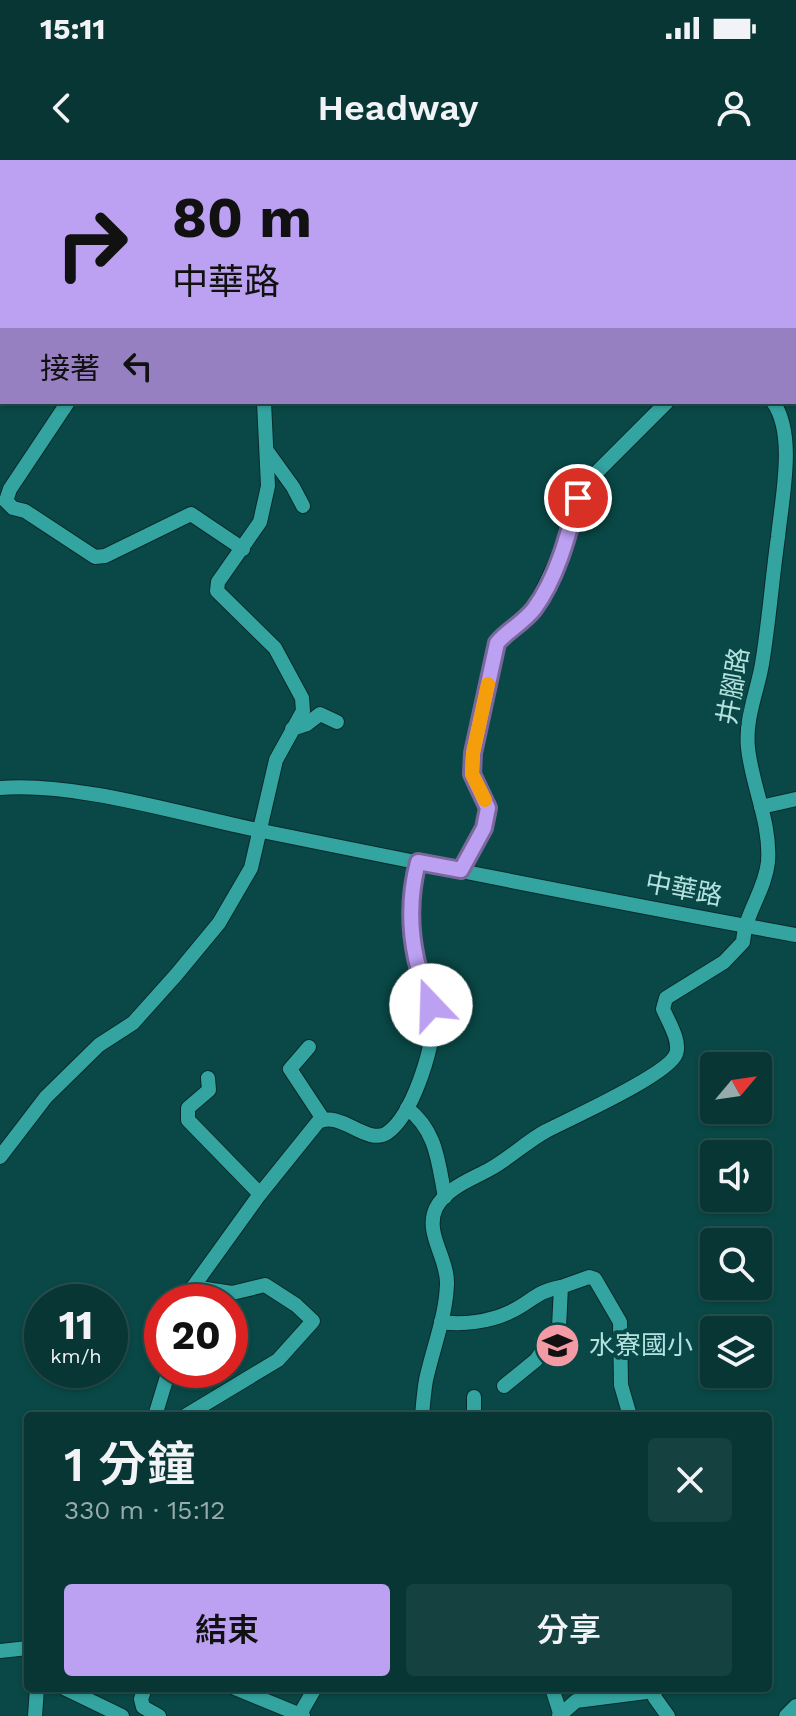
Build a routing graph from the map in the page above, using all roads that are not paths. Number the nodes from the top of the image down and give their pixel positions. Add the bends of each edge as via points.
1 (67, 404) edge
2 (264, 404) edge
3 (665, 404) edge
4 (775, 404) edge
5 (267, 450) junction
6 (789, 501) edge
7 (303, 506) dead end
8 (243, 549) junction
9 (337, 722) dead end
10 (292, 729) junction
11 (0, 788) edge
12 (796, 799) edge
13 (761, 807) junction
14 (261, 831) junction
15 (418, 862) junction
16 (461, 870) junction
17 (745, 926) junction
18 (796, 935) edge
19 (309, 1047) dead end
20 (208, 1078) dead end
21 (407, 1108) junction
22 (323, 1119) junction
23 (0, 1157) edge
24 (260, 1194) junction
25 (445, 1197) junction
26 (195, 1284) edge
27 (561, 1287) junction
28 (248, 1289) edge
29 (441, 1322) junction
30 (248, 1378) edge
31 (504, 1386) dead end
32 (164, 1388) edge
33 (232, 1388) edge
34 (474, 1397) dead end
35 (156, 1412) edge
36 (192, 1412) edge
37 (422, 1412) edge
38 (474, 1412) edge
39 (629, 1412) edge
40 (24, 1648) edge
41 (0, 1651) edge
42 (37, 1692) edge
43 (72, 1692) edge
44 (144, 1692) edge
45 (244, 1692) edge
46 (313, 1692) edge
47 (553, 1692) edge
48 (641, 1692) edge
49 (656, 1692) edge
50 (796, 1706) edge
51 (560, 1714) edge
52 (35, 1716) edge
53 (122, 1716) edge
54 (159, 1716) edge
55 (301, 1716) edge
56 (668, 1716) edge
57 (786, 1716) edge

1 - 8 street via 10,489 6,501 13,508 95,557 191,514
2 - 5 street
3 - 16 street via 589,480 534,609 497,643 473,753 472,774 488,808 484,828
4 - 6 street, 井腳路 via 789,437
5 - 7 street
5 - 8 street via 268,486 260,522
6 - 13 street, 井腳路 via 748,719 748,749
8 - 10 street via 217,591 275,648 294,680 303,711
9 - 10 street via 320,714
10 - 14 street via 276,760
11 - 14 street, 中華路 via 89,794
12 - 13 street
13 - 17 street, 井腳路 via 766,879
14 - 15 street, 中華路
14 - 23 street via 251,868 219,923 133,1023 99,1045 46,1097
15 - 16 street, 中華路
15 - 21 street via 411,889 412,943 433,1022 423,1070
16 - 17 street, 中華路
17 - 18 street
17 - 25 street, 中華路 via 743,942 734,953 666,998 663,1009 678,1052 671,1063 604,1104 543,1132
19 - 22 street via 290,1069
20 - 24 street via 209,1090 188,1108 188,1120
21 - 22 street via 380,1136
21 - 25 street via 428,1129
22 - 24 street
24 - 26 street
25 - 29 street via 433,1221 447,1283
27 - 29 street via 543,1290 509,1313 462,1325
27 - 31 street via 559,1327 536,1360
27 - 39 street via 595,1279 620,1322 621,1385
28 - 30 street via 265,1285 313,1321 278,1360
29 - 37 street
32 - 35 street
33 - 36 street
34 - 38 street
40 - 41 street
42 - 52 street
43 - 53 street
44 - 54 street via 143,1707
45 - 55 street
46 - 55 street
47 - 51 street
48 - 51 street via 576,1701
49 - 56 street
50 - 57 street

